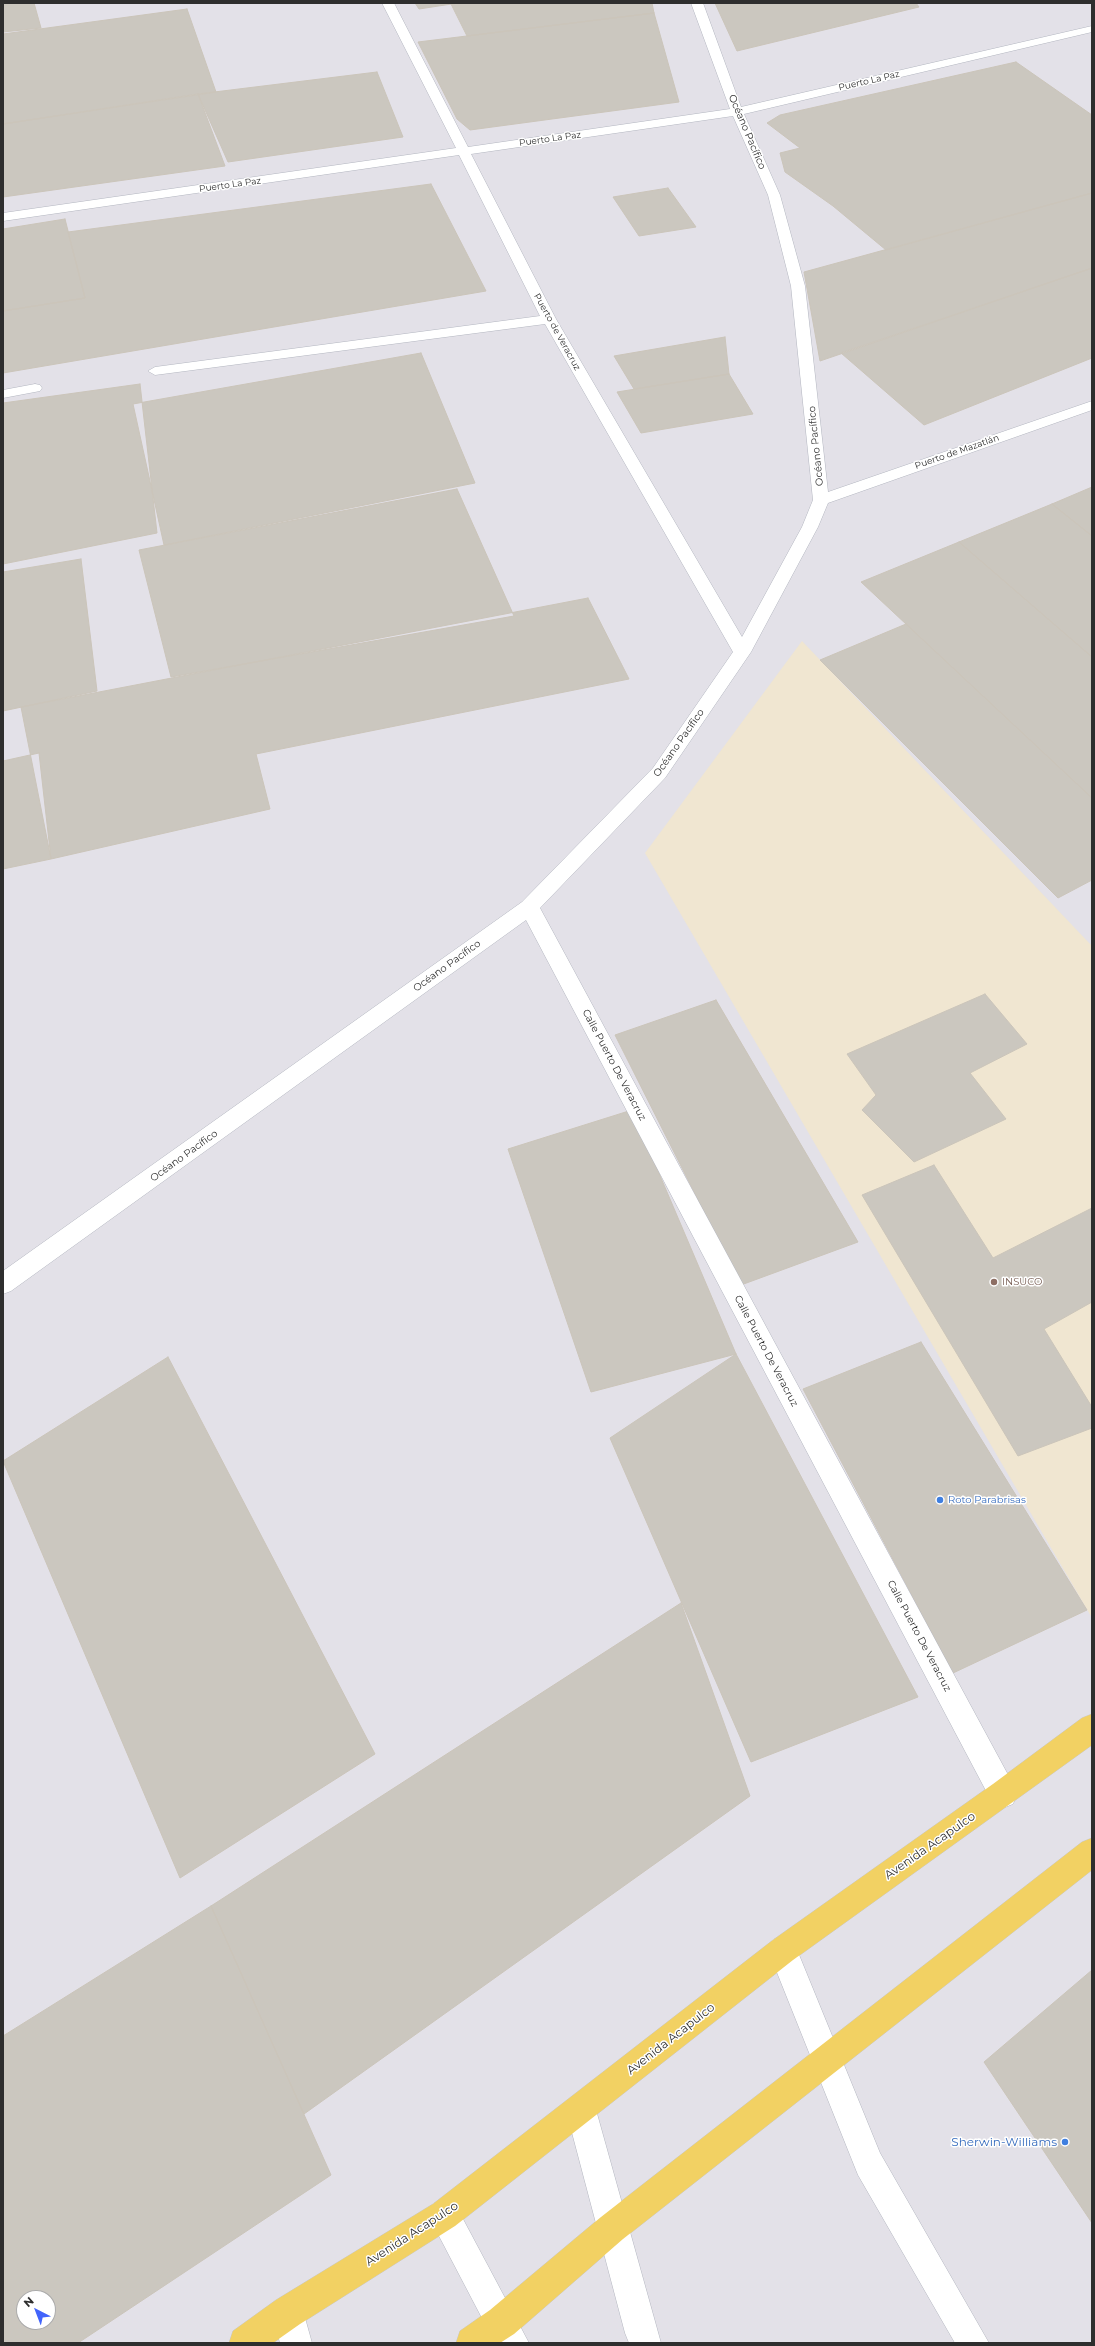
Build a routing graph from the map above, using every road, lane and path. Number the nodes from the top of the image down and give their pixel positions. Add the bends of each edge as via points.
1 (388, 3) edge
2 (697, 3) edge
3 (1092, 29) edge
4 (737, 112) junction
5 (464, 151) junction
6 (3, 217) edge
7 (549, 319) junction
8 (156, 371) dead end
9 (35, 388) dead end
10 (3, 394) edge
11 (1092, 404) edge
12 (821, 500) junction
13 (742, 652) junction
14 (529, 907) junction
15 (3, 1284) edge
16 (1092, 1728) edge
17 (1003, 1794) junction
18 (1092, 1852) edge
19 (783, 1950) junction
20 (827, 2059) junction
21 (581, 2110) junction
22 (444, 2215) junction
23 (612, 2228) junction
24 (288, 2312) junction
25 (507, 2333) edge
26 (245, 2343) edge
27 (296, 2343) edge
28 (472, 2343) edge
29 (645, 2343) edge
30 (973, 2343) edge

1 - 5 street, Puerto de Veracruz
2 - 4 street, Océano Pacífico
3 - 4 street, Puerto La Paz
4 - 5 street, Puerto La Paz
4 - 12 street, Océano Pacífico via 774,195 798,286
5 - 6 street, Puerto La Paz
5 - 7 street, Puerto de Veracruz
7 - 8 street
7 - 13 street, Puerto de Veracruz
9 - 10 street
11 - 12 street, Puerto de Mazatlán
12 - 13 street, Océano Pacífico via 810,527
13 - 14 street, Océano Pacífico via 660,773
14 - 15 street, Océano Pacífico
14 - 17 street, Calle Puerto De Veracruz
16 - 17 main road, Avenida Acapulco
17 - 19 main road, Avenida Acapulco
18 - 20 main road
19 - 20 street
19 - 21 main road, Avenida Acapulco
20 - 23 main road
20 - 30 street via 869,2164
21 - 22 main road, Avenida Acapulco
21 - 23 street
22 - 24 main road, Avenida Acapulco
22 - 25 street
23 - 25 main road
23 - 29 street
24 - 26 main road, Avenida Acapulco
24 - 27 street
25 - 28 main road

